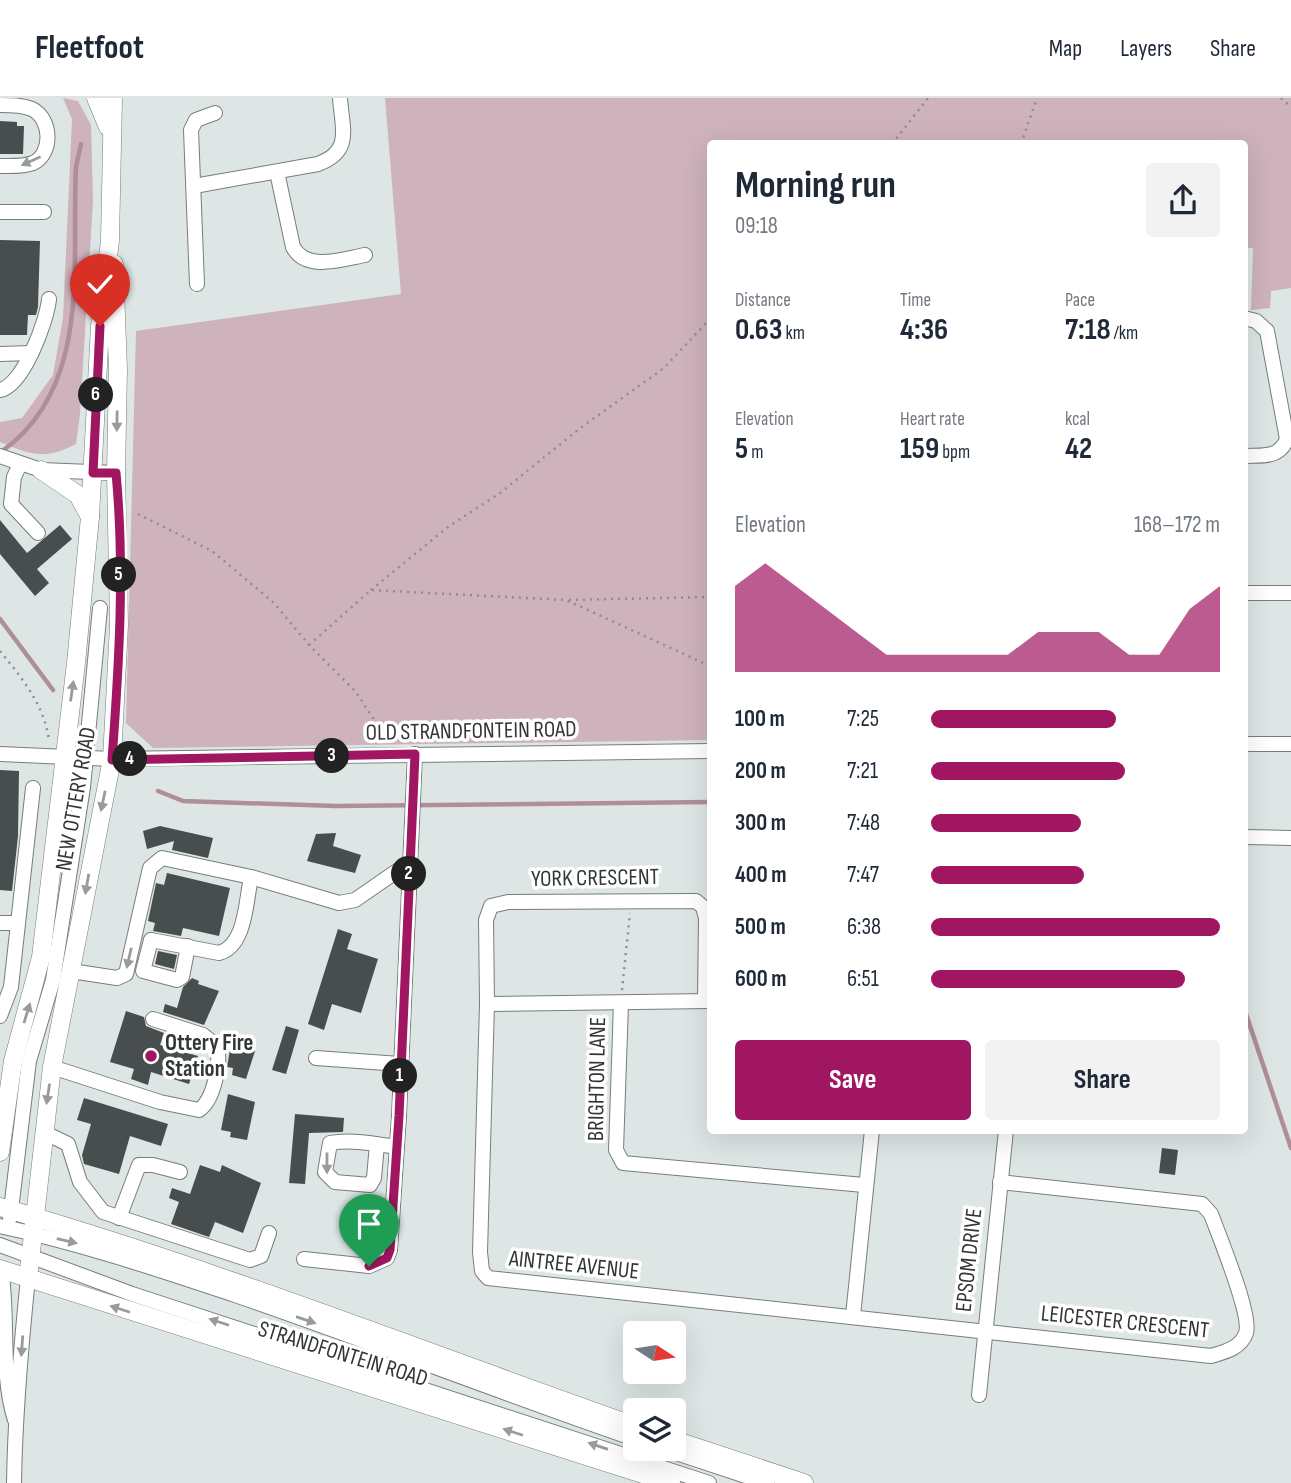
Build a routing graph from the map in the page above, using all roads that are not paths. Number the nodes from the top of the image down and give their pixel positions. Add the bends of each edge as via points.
1 (96, 98) edge
2 (113, 98) edge
3 (340, 98) edge
4 (0, 105) edge
5 (215, 113) dead end
6 (113, 144) junction
7 (0, 166) edge
8 (277, 172) junction
9 (194, 186) junction
10 (0, 212) edge
11 (44, 212) dead end
12 (110, 240) junction
13 (365, 255) dead end
14 (197, 284) dead end
15 (49, 299) dead end
16 (1248, 320) edge
17 (30, 353) junction
18 (0, 354) edge
19 (0, 390) edge
20 (1288, 449) edge
21 (1248, 456) edge
22 (10, 460) edge
23 (41, 470) junction
24 (93, 473) junction
25 (116, 473) junction
26 (90, 517) junction
27 (38, 533) dead end
28 (1248, 593) edge
29 (1291, 593) edge
30 (100, 608) dead end
31 (1248, 744) edge
32 (1291, 744) edge
33 (707, 751) edge
34 (0, 754) edge
35 (415, 754) junction
36 (64, 759) junction
37 (86, 759) junction
38 (112, 760) junction
39 (33, 788) dead end
40 (1248, 836) edge
41 (1291, 838) edge
42 (410, 862) junction
43 (251, 877) junction
44 (0, 923) edge
45 (17, 923) junction
46 (136, 929) junction
47 (151, 940) junction
48 (188, 946) junction
49 (707, 960) edge
50 (71, 971) junction
51 (707, 1001) edge
52 (621, 1003) junction
53 (487, 1004) junction
54 (0, 1016) edge
55 (153, 1019) dead end
56 (316, 1058) dead end
57 (400, 1064) junction
58 (6, 1067) edge
59 (52, 1067) junction
60 (2, 1118) edge
61 (43, 1132) junction
62 (871, 1134) edge
63 (1006, 1134) edge
64 (377, 1144) dead end
65 (397, 1147) junction
66 (0, 1152) edge
67 (180, 1172) dead end
68 (1000, 1182) junction
69 (864, 1185) junction
70 (5, 1218) edge
71 (119, 1218) junction
72 (33, 1225) junction
73 (269, 1233) dead end
74 (3, 1246) edge
75 (30, 1256) junction
76 (304, 1259) dead end
77 (0, 1268) edge
78 (28, 1278) junction
79 (853, 1317) junction
80 (984, 1330) junction
81 (979, 1395) dead end
82 (15, 1420) junction
83 (623, 1422) edge
84 (623, 1435) edge
85 (7, 1442) edge
86 (686, 1444) edge
87 (686, 1456) edge
88 (14, 1483) edge
89 (671, 1483) edge
90 (709, 1483) edge
91 (767, 1483) edge
92 (804, 1483) edge

1 - 6 main road
2 - 6 main road, NEW OTTERY ROAD
3 - 8 street via 343,142 336,156
4 -> 7 street via 21,106 40,114 48,137 41,157 32,164
5 - 9 street via 196,120 191,130
6 - 12 main road, NEW OTTERY ROAD
8 - 9 street
8 - 13 street via 293,247 300,257 316,262
9 - 14 street
10 - 11 street
12 - 24 main road, NEW OTTERY ROAD via 100,326
12 -> 25 main road, NEW OTTERY ROAD via 116,281
15 - 17 street
16 - 20 street via 1262,325 1270,342
17 - 18 street
17 - 19 street via 13,385
20 - 21 street
22 - 23 street
22 - 27 street via 14,477 11,504
23 - 24 street
23 - 26 main road via 80,498
24 - 25 street
24 - 26 main road, NEW OTTERY ROAD
25 - 38 main road, NEW OTTERY ROAD via 119,639
36 -> 26 main road, NEW OTTERY ROAD
28 - 29 street
30 - 37 street
31 - 32 street
33 - 35 street, OLD STRANDFONTEIN ROAD
34 - 36 street, OLD STRANDFONTEIN ROAD
35 - 38 street, OLD STRANDFONTEIN ROAD
35 - 42 street
36 - 37 street, OLD STRANDFONTEIN ROAD
58 -> 36 main road, NEW OTTERY ROAD via 41,957
37 - 38 street, OLD STRANDFONTEIN ROAD
37 - 70 street via 53,980 29,1061
38 -> 50 main road, NEW OTTERY ROAD
39 - 45 street
40 - 41 street
42 - 43 street via 348,904
42 - 57 street
43 - 46 street via 162,858 150,868
43 - 48 street via 234,945 219,953
44 - 45 street
45 - 54 street via 11,986
46 - 47 street
46 -> 50 street via 122,977
47 - 48 street
47 - 48 street via 143,971 177,980 182,977
49 - 53 street, YORK CRESCENT via 706,918 696,901 508,901 491,906 486,920
50 - 59 main road, NEW OTTERY ROAD
51 - 52 street
52 - 53 street
52 - 69 street, BRIGHTON LANE via 617,1150 623,1163
53 - 79 street, AINTREE AVENUE via 480,1252 488,1278
55 - 59 street via 203,1035 217,1046 218,1062 208,1100 199,1110
56 - 57 street
57 - 65 street
58 - 60 main road, NEW OTTERY ROAD
59 -> 61 main road, NEW OTTERY ROAD
60 - 66 main road, NEW OTTERY ROAD
61 - 71 street via 68,1144 87,1194 103,1212
61 - 72 main road, NEW OTTERY ROAD
62 - 69 street
63 - 68 street, EPSOM DRIVE
64 - 65 street
65 - 76 street via 387,1258 369,1266
67 - 71 street via 139,1166
68 - 80 street, EPSOM DRIVE
68 - 80 street, LEICESTER CRESCENT via 1202,1204 1211,1214 1247,1326 1240,1343 1211,1356
69 - 79 street
70 - 72 main road, STRANDFONTEIN ROAD
70 - 74 street
71 - 73 street via 250,1260 261,1255
72 - 75 main road, NEW OTTERY ROAD
72 - 83 main road, STRANDFONTEIN ROAD via 99,1235
72 -> 84 street
74 - 75 street
75 - 78 main road, NEW OTTERY ROAD
90 -> 75 street via 132,1294
77 - 78 main road, STRANDFONTEIN ROAD
77 - 82 street via 6,1400
78 -> 82 street
89 -> 78 main road, STRANDFONTEIN ROAD
79 - 80 street, AINTREE AVENUE
80 - 81 street, EPSOM DRIVE
82 - 85 street
85 - 88 street
86 - 92 main road
87 - 91 street

